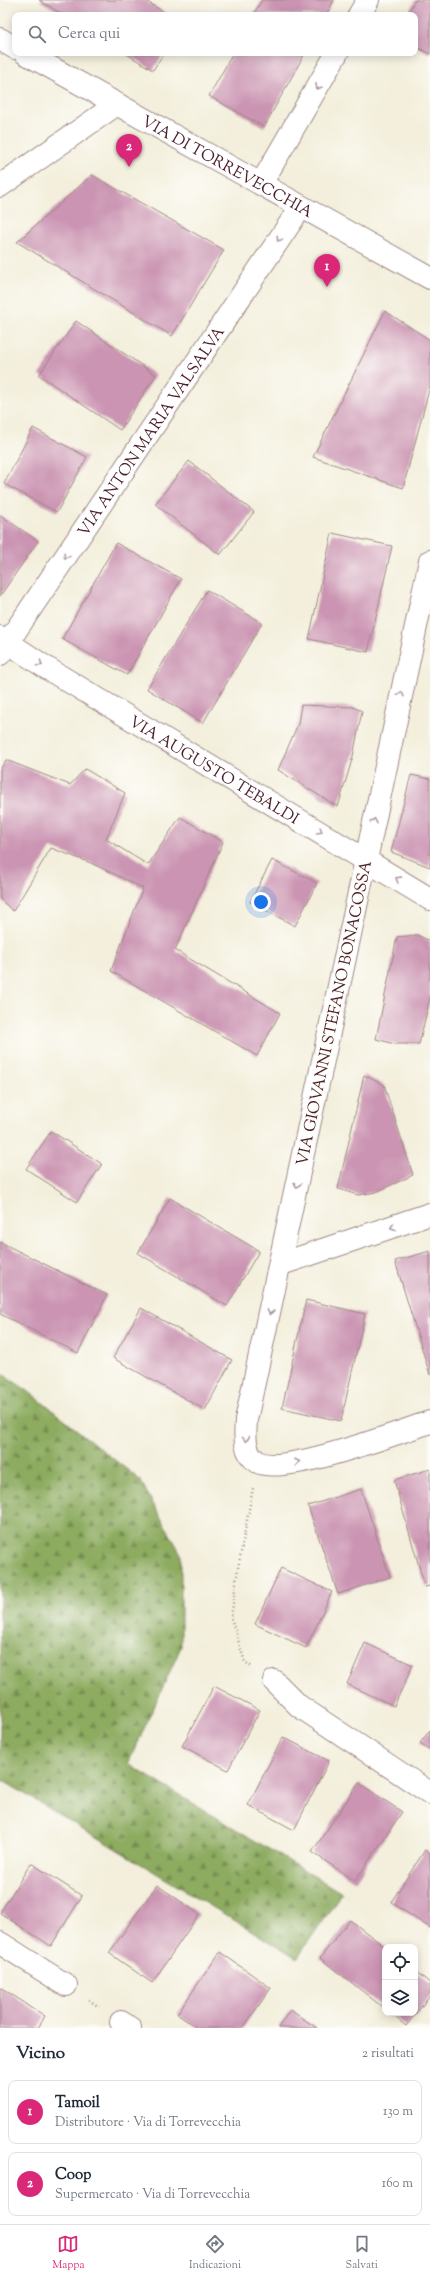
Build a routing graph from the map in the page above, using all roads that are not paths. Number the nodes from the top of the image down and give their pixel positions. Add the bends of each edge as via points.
1 (368, 0) edge
2 (361, 12) edge
3 (0, 39) edge
4 (12, 46) edge
5 (30, 56) edge
6 (335, 56) edge
7 (117, 104) junction
8 (261, 184) junction
9 (0, 186) edge
10 (302, 207) junction
11 (430, 278) edge
12 (430, 561) edge
13 (3, 644) edge
14 (366, 859) junction
15 (430, 899) edge
16 (430, 1214) edge
17 (280, 1264) junction
18 (430, 1422) edge
19 (274, 1681) road end
20 (430, 1793) edge
21 (0, 1943) edge
22 (66, 1985) road end

1 - 2 street
3 - 4 street
5 - 7 street, VIA DI TORREVECCHIA
6 -> 8 street
7 - 8 street, VIA DI TORREVECCHIA
7 - 9 street
8 - 10 street, VIA DI TORREVECCHIA
10 - 11 street, VIA DI TORREVECCHIA
10 -> 13 street, VIA ANTON MARIA VALSALVA
14 -> 12 street, VIA GIOVANNI STEFANO BONACOSSA
13 -> 14 street, VIA AUGUSTO TEBALDI
15 -> 14 street, VIA AUGUSTO TEBALDI
14 -> 17 street, VIA GIOVANNI STEFANO BONACOSSA
16 -> 17 street
17 -> 18 street, VIA GIOVANNI STEFANO BONACOSSA via 246,1420 245,1441 250,1455 258,1462 285,1465
19 - 20 street via 299,1706
21 - 22 street

